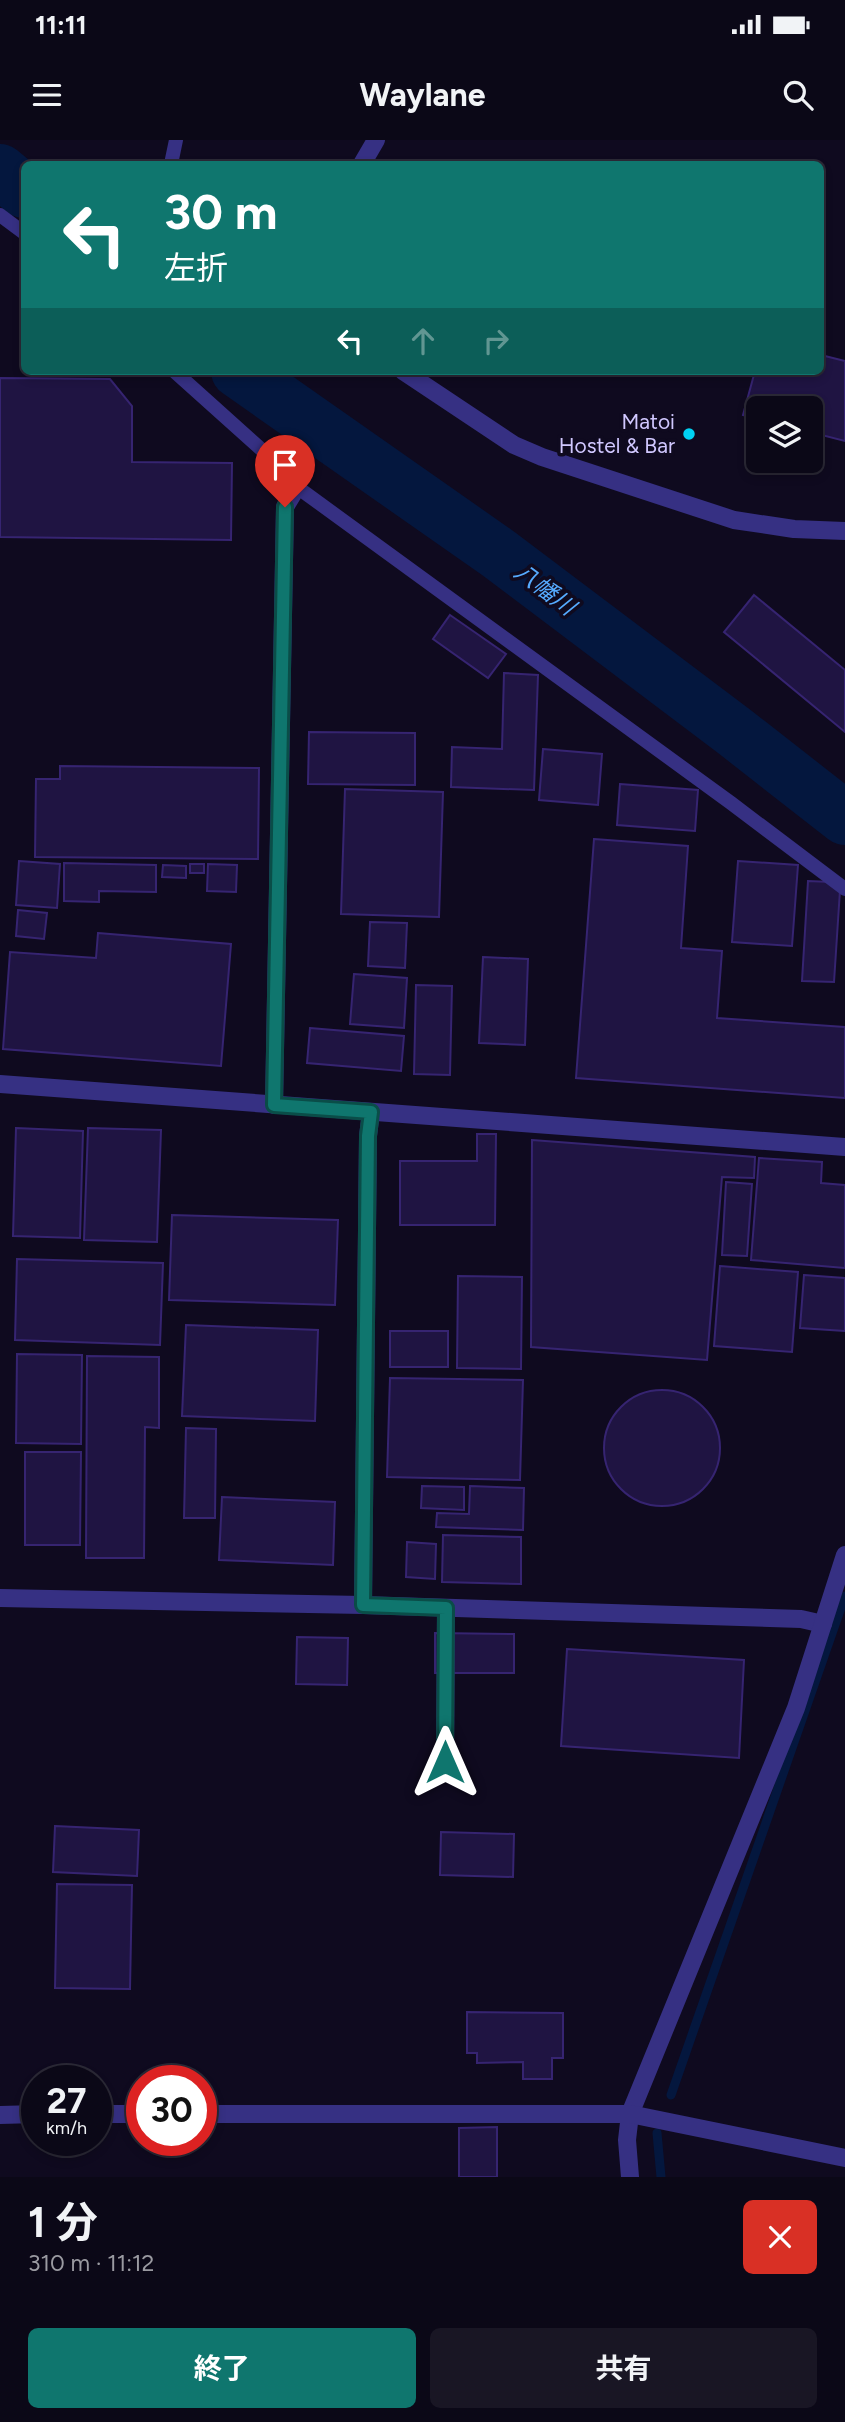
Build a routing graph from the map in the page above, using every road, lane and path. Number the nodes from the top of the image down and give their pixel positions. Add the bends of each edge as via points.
1 (176, 140) edge
2 (376, 140) edge
3 (172, 161) edge
4 (364, 161) edge
5 (0, 215) edge
6 (21, 231) edge
7 (178, 375) edge
8 (409, 375) edge
9 (297, 487) junction
10 (845, 531) edge
11 (845, 889) edge
12 (0, 1084) edge
13 (274, 1105) junction
14 (371, 1112) junction
15 (845, 1147) edge
16 (845, 1555) edge
17 (0, 1598) edge
18 (363, 1605) junction
19 (446, 1608) junction
20 (823, 1623) junction
21 (445, 1762) dead end
22 (21, 2114) edge
23 (217, 2114) edge
24 (630, 2114) junction
25 (0, 2115) edge
26 (845, 2158) edge
27 (630, 2177) edge

1 - 3 lane
2 - 4 street
5 - 6 lane
7 - 9 lane
8 - 10 street via 514,445 542,457 734,520
9 - 11 lane
9 - 13 street via 285,507
12 - 13 street
13 - 14 street
14 - 15 street
14 - 18 street
16 - 20 street
17 - 18 street
18 - 19 street
19 - 20 street
19 - 21 street
20 - 24 street via 796,1708
22 - 25 street
23 - 24 street
24 - 26 street
24 - 27 street

